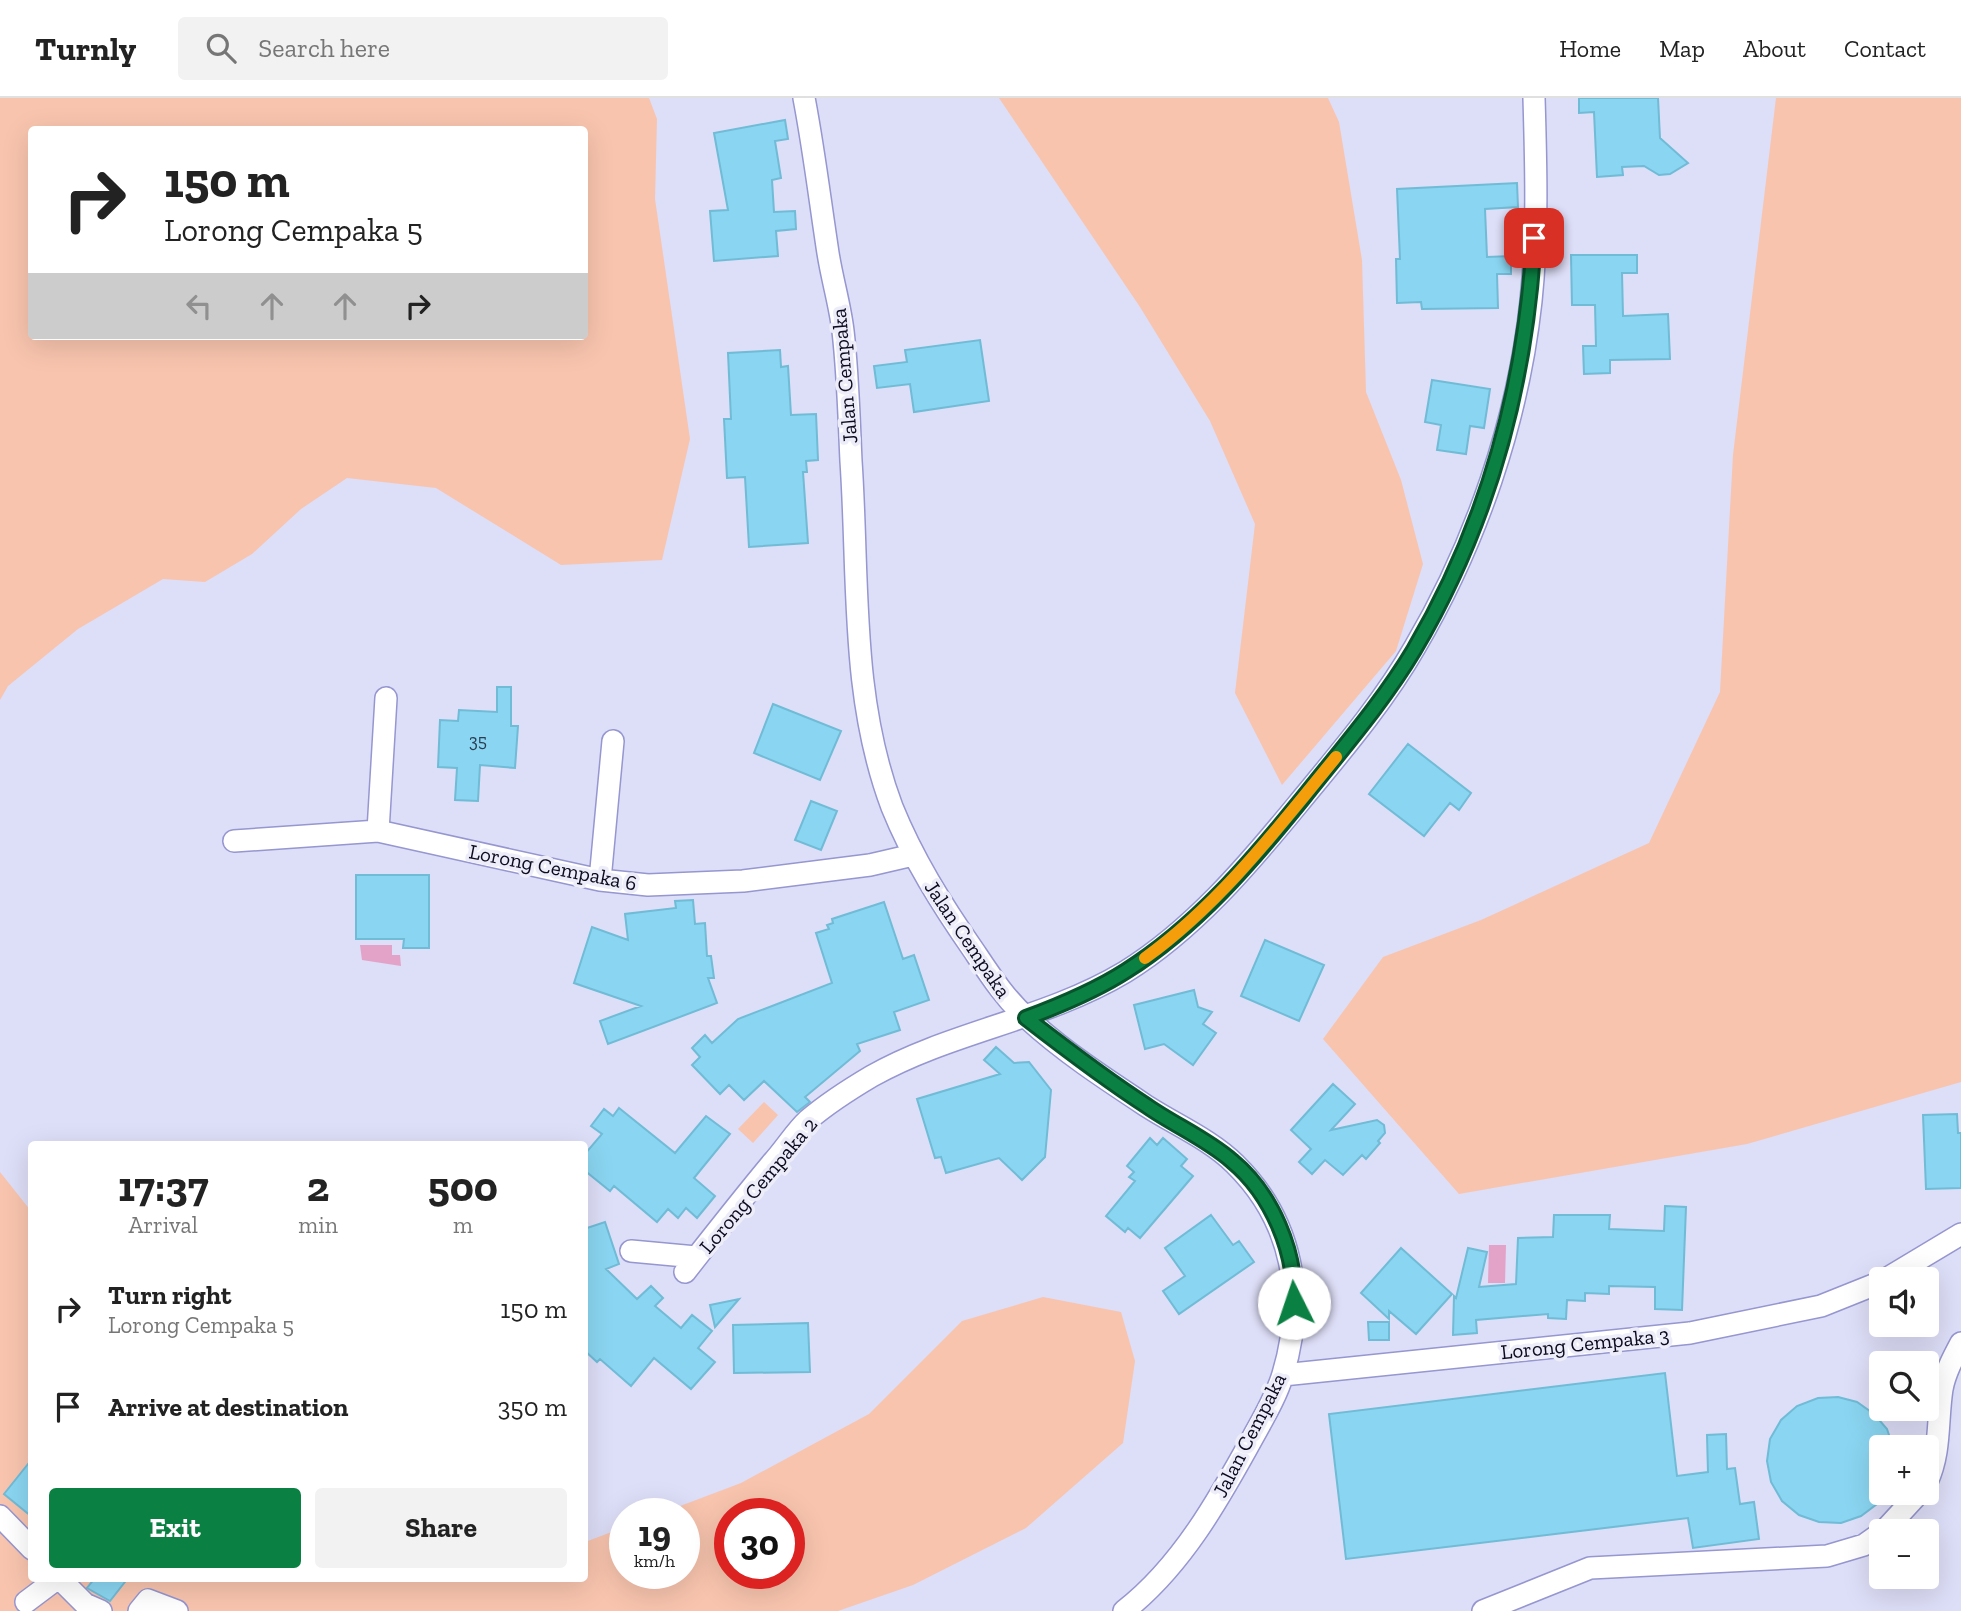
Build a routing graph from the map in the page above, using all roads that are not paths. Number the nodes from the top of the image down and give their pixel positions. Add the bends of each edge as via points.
1 (804, 98) edge
2 (1534, 98) edge
3 (386, 698) dead end
4 (612, 741) dead end
5 (378, 831) junction
6 (234, 841) dead end
7 (913, 856) junction
8 (600, 880) junction
9 (1026, 1018) junction
10 (1961, 1234) edge
11 (631, 1251) dead end
12 (1906, 1267) edge
13 (1869, 1287) edge
14 (1961, 1343) edge
15 (1283, 1375) junction
16 (1939, 1435) edge
17 (1908, 1505) edge
18 (0, 1516) edge
19 (1894, 1519) edge
20 (1869, 1541) edge
21 (28, 1545) edge
22 (54, 1582) edge
23 (63, 1582) edge
24 (26, 1602) dead end
25 (100, 1611) edge
26 (139, 1611) edge
27 (177, 1611) edge
28 (1124, 1611) edge
29 (1483, 1611) edge

1 - 7 street, Jalan Cempaka via 843,327 865,710 880,769
2 - 9 street, Lorong Cempaka 2 via 1531,301 1519,373 1476,520 1448,587 1413,651 1343,749 1210,903 1126,971
3 - 5 street
4 - 8 street
5 - 6 street, Lorong Cempaka 6
5 - 8 street, Lorong Cempaka 6
7 - 8 street, Lorong Cempaka 6 via 695,885
7 - 9 street, Jalan Cempaka via 999,989
9 - 11 street, Lorong Cempaka 2 via 918,1055 842,1094 805,1123 691,1265
9 - 15 street, Jalan Cempaka via 1101,1075 1233,1161 1266,1199 1295,1281
10 - 12 street
13 - 15 street, Lorong Cempaka 3 via 1821,1306 1690,1333
14 - 16 street via 1942,1389
15 - 28 street, Jalan Cempaka via 1199,1528 1165,1572
17 - 19 street
18 - 21 street
20 - 29 street via 1827,1556 1590,1568
22 - 24 street
23 - 25 street via 85,1604
26 - 27 street via 148,1600

